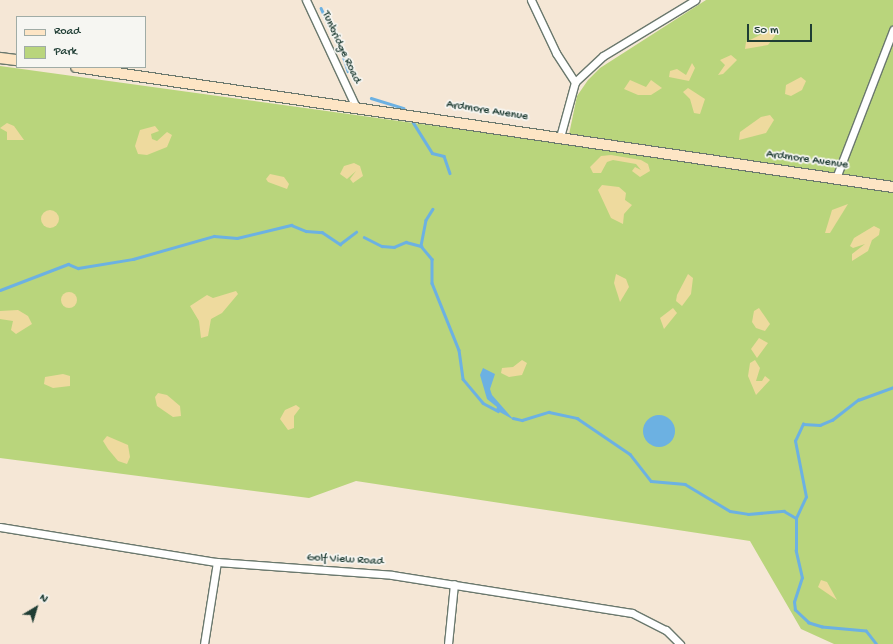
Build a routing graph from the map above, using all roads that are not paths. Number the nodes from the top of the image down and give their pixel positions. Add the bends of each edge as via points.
1 (306, 0) edge
2 (531, 0) edge
3 (695, 0) edge
4 (893, 30) edge
5 (0, 58) edge
6 (16, 60) edge
7 (83, 68) edge
8 (575, 82) junction
9 (355, 105) junction
10 (560, 137) junction
11 (836, 178) junction
12 (893, 187) edge
13 (0, 527) edge
14 (217, 562) junction
15 (454, 584) junction
16 (204, 644) edge
17 (448, 644) edge
18 (680, 644) edge

1 - 9 street, Tunbridge Road
2 - 8 street
3 - 8 street via 603,56
4 - 11 street
5 - 6 street
7 - 9 street, Ardmore Avenue
8 - 10 street
9 - 10 street, Ardmore Avenue
10 - 11 street, Ardmore Avenue
11 - 12 street, Ardmore Avenue
13 - 14 street, Golf View Road
14 - 15 street, Golf View Road via 392,575
14 - 16 street
15 - 17 street
15 - 18 street, Golf View Road via 632,613 666,630

